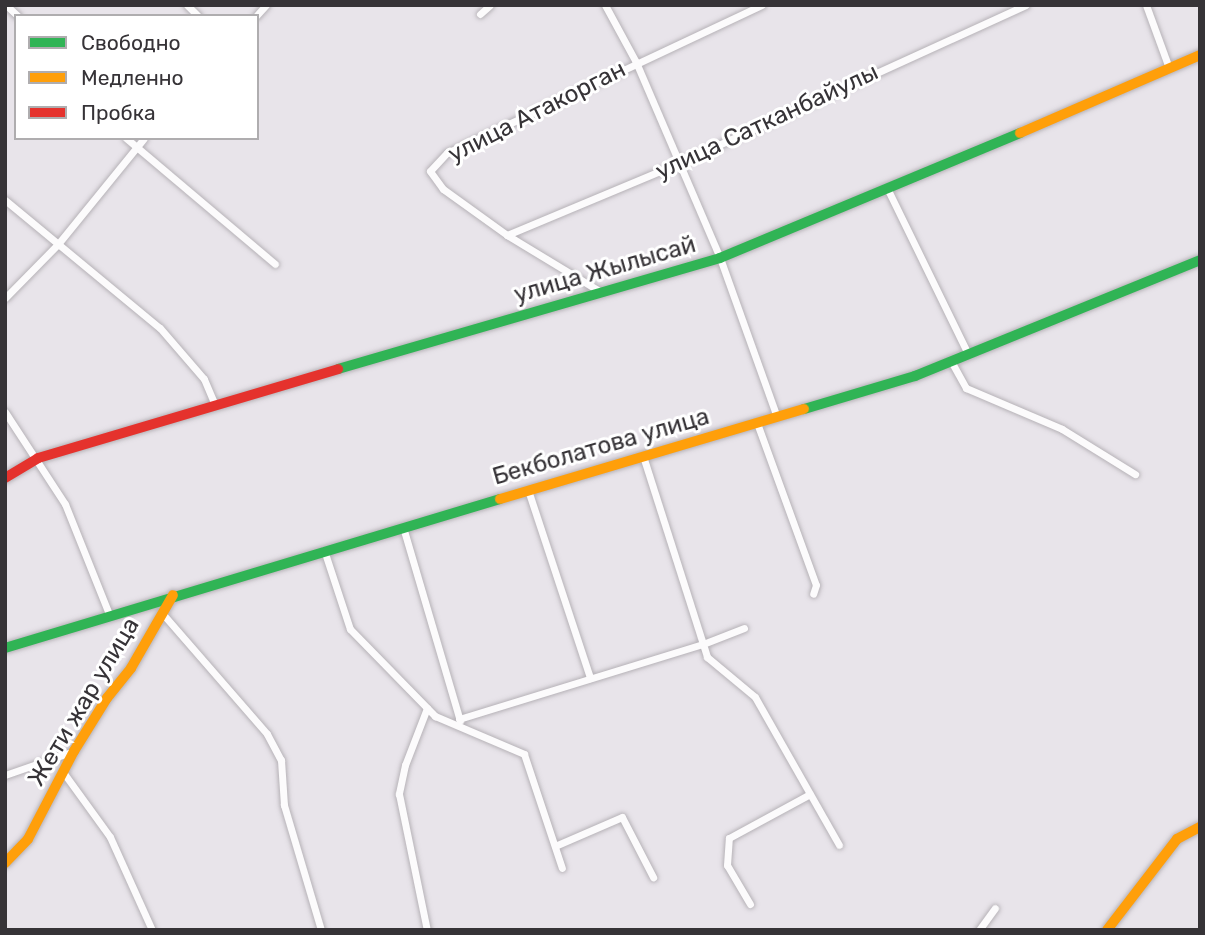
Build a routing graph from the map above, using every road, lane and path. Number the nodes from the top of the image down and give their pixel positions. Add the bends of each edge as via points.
1 (490, 5) edge
2 (605, 5) edge
3 (762, 5) edge
4 (1026, 5) edge
5 (1146, 5) edge
6 (480, 14) dead end
7 (1200, 55) edge
8 (636, 62) junction
9 (1169, 68) junction
10 (128, 140) edge
11 (142, 140) edge
12 (136, 147) junction
13 (679, 163) junction
14 (888, 190) junction
15 (5, 200) edge
16 (507, 235) junction
17 (58, 244) junction
18 (720, 258) junction
19 (1200, 260) edge
20 (275, 264) dead end
21 (601, 293) junction
22 (5, 298) edge
23 (968, 354) junction
24 (951, 361) junction
25 (215, 405) junction
26 (5, 412) edge
27 (777, 417) junction
28 (757, 423) junction
29 (643, 456) junction
30 (38, 458) junction
31 (1135, 474) dead end
32 (5, 478) edge
33 (528, 490) junction
34 (403, 527) junction
35 (324, 550) junction
36 (813, 594) dead end
37 (173, 595) junction
38 (162, 613) junction
39 (109, 614) junction
40 (744, 628) dead end
41 (703, 644) junction
42 (5, 648) edge
43 (590, 678) junction
44 (427, 708) junction
45 (461, 723) junction
46 (74, 751) junction
47 (63, 772) junction
48 (5, 775) edge
49 (810, 794) junction
50 (1200, 827) edge
51 (839, 845) dead end
52 (555, 846) junction
53 (5, 863) edge
54 (562, 868) dead end
55 (653, 877) dead end
56 (750, 904) dead end
57 (995, 908) dead end
58 (152, 930) edge
59 (321, 930) edge
60 (427, 930) edge
61 (979, 930) edge
62 (1107, 930) edge

1 - 6 street
2 - 8 street
3 - 8 street, улица Атакорган
4 - 13 street, улица Сатканбайулы
5 - 9 street
7 - 9 street, улица Жылысай
8 - 13 street
8 - 16 street, улица Атакорган via 447,153 430,171 443,189
9 - 14 street, улица Жылысай
10 - 12 street
11 - 12 street
12 - 17 street
12 - 20 street
13 - 16 street, улица Сатканбайулы
13 - 18 street
14 - 18 street, улица Жылысай
14 - 23 street
15 - 17 street
16 - 21 street, улица Атакорган
17 - 22 street
17 - 25 street via 160,328 204,379
18 - 21 street, улица Жылысай
18 - 27 street
19 - 23 street, Бекболатова улица
21 - 25 street, улица Жылысай
23 - 24 street, Бекболатова улица
24 - 27 street, Бекболатова улица
24 - 31 street via 966,388 1062,429
25 - 30 street, улица Жылысай
26 - 30 street
27 - 28 street, Бекболатова улица
28 - 29 street, Бекболатова улица
28 - 36 street via 816,585
29 - 33 street, Бекболатова улица
29 - 41 street
30 - 32 street, улица Жылысай
30 - 39 street via 65,504
33 - 34 street, Бекболатова улица
33 - 43 street
34 - 35 street, Бекболатова улица
34 - 45 street
35 - 37 street, Бекболатова улица
35 - 44 street via 350,629
37 - 38 street, Жети жар улица
37 - 39 street, Бекболатова улица
38 - 46 street, Жети жар улица
38 - 59 street via 267,734 281,760 284,805
39 - 42 street, Бекболатова улица
40 - 41 street
41 - 43 street
41 - 49 street via 707,657 755,697
43 - 45 street
44 - 45 street via 435,716
44 - 60 street via 405,765 400,794
45 - 52 street via 524,754
46 - 47 street, Жети жар улица
46 - 48 street
47 - 53 street, Жети жар улица via 27,839
47 - 58 street via 110,837
49 - 51 street
49 - 56 street via 729,838 727,865
50 - 62 street via 1177,839
52 - 54 street
52 - 55 street via 622,817
57 - 61 street

